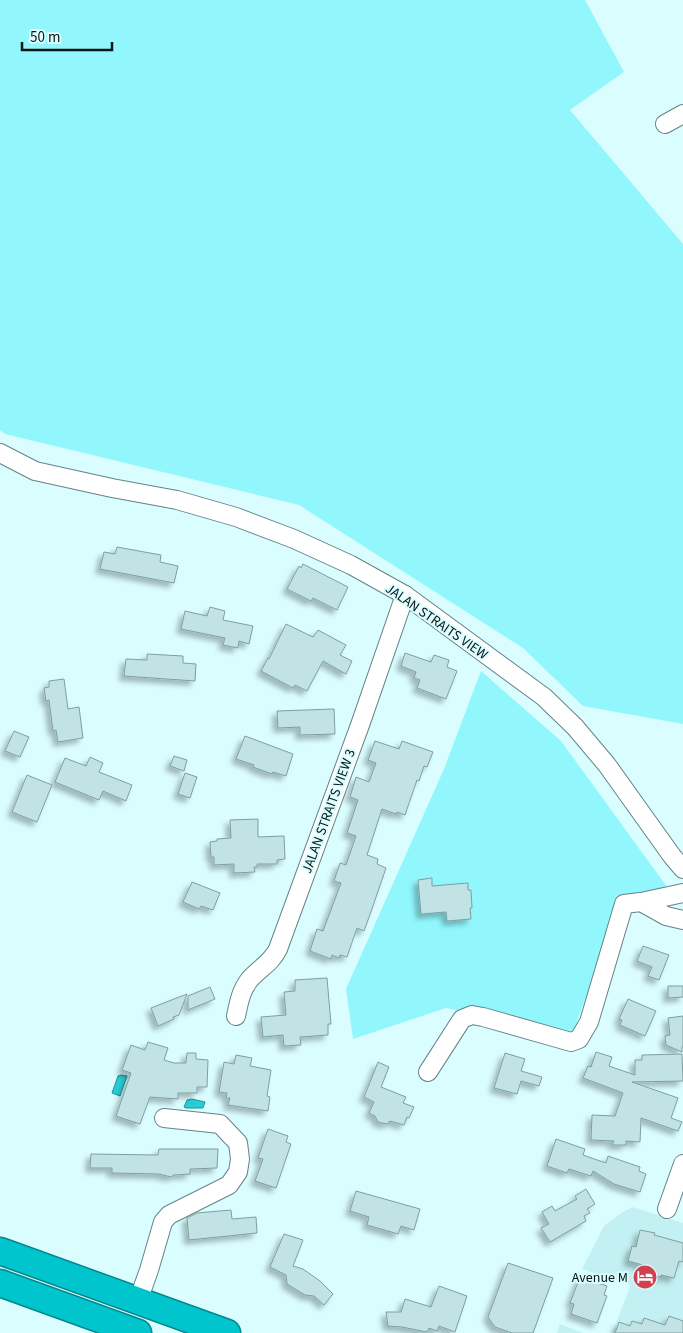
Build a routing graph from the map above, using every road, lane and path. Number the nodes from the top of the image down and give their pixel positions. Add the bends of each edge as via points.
1 (683, 114) edge
2 (665, 124) dead end
3 (0, 453) edge
4 (405, 595) junction
5 (683, 869) edge
6 (683, 894) edge
7 (642, 902) junction
8 (683, 920) edge
9 (236, 1016) dead end
10 (428, 1072) dead end
11 (164, 1118) dead end
12 (683, 1164) edge
13 (667, 1209) dead end
14 (0, 1252) edge
15 (0, 1283) edge
16 (138, 1301) junction
17 (138, 1333) edge
18 (227, 1333) edge

1 - 2 street
3 - 4 street, JALAN STRAITS VIEW via 35,471 177,500 236,517 343,561
4 - 5 street, JALAN STRAITS VIEW via 544,697 575,727
4 - 9 street, JALAN STRAITS VIEW 3 via 278,949 242,990
6 - 7 street
7 - 8 street via 666,916
7 - 10 street via 624,904 589,1022 579,1039 571,1042 472,1015 462,1019
11 - 16 street via 220,1124 238,1143 240,1159 238,1172 230,1185 169,1215 163,1222
12 - 13 street
14 - 16 highway
15 - 17 highway
16 - 18 highway

